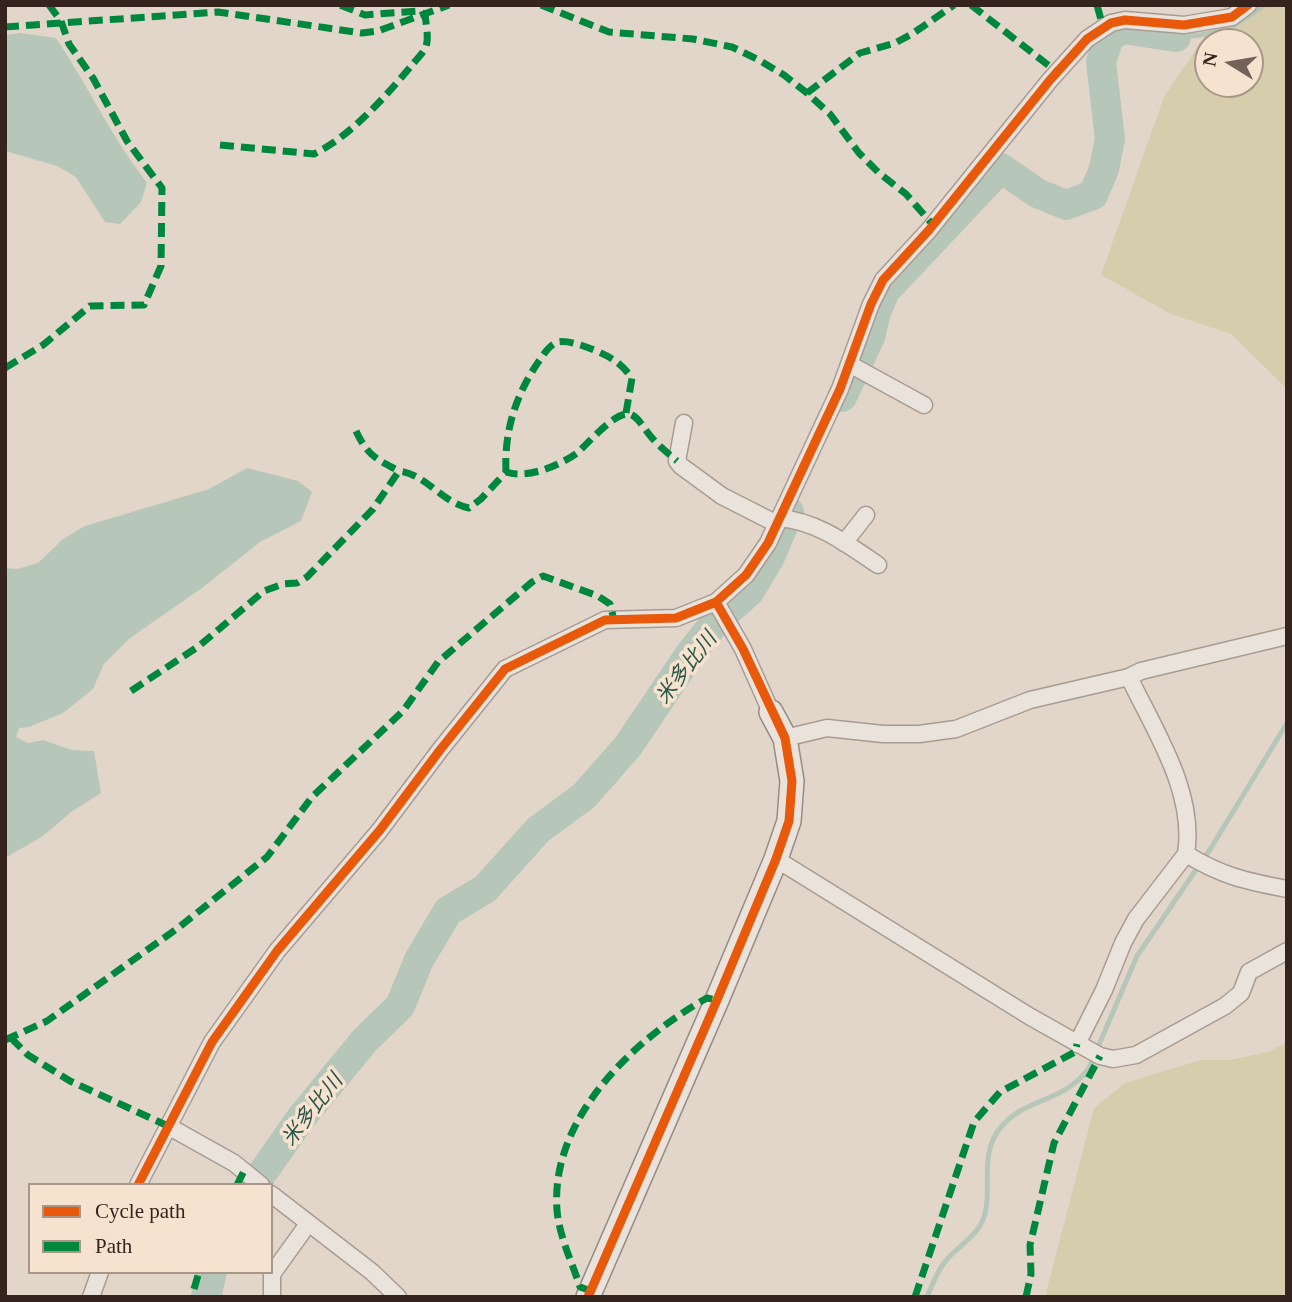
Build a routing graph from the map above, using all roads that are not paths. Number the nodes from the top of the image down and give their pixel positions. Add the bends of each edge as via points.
1 (1248, 5) edge
2 (851, 365) junction
3 (924, 405) dead end
4 (684, 424) dead end
5 (866, 515) dead end
6 (778, 521) junction
7 (844, 543) junction
8 (878, 565) dead end
9 (716, 602) junction
10 (1287, 636) edge
11 (1129, 677) junction
12 (771, 712) joint
13 (785, 737) junction
14 (1185, 854) junction
15 (776, 859) junction
16 (1287, 889) edge
17 (1287, 951) edge
18 (1077, 1044) junction
19 (168, 1126) junction
20 (139, 1183) edge
21 (259, 1183) edge
22 (273, 1196) edge
23 (308, 1224) junction
24 (273, 1273) edge
25 (99, 1274) edge
26 (272, 1274) edge
27 (595, 1295) edge
28 (91, 1297) edge
29 (272, 1297) edge
30 (398, 1297) edge

1 - 2 street via 1233,16 1184,25 1125,20 1111,23 1087,39 883,280
2 - 3 street
2 - 6 street
4 - 6 street via 677,461 722,496
5 - 7 street
6 - 7 street via 798,520
6 - 9 street via 746,575
7 - 8 street
9 - 12 street
9 - 19 street via 676,618 605,620 505,669 380,830 276,951 212,1042
10 - 11 street
11 - 13 street via 1030,700 956,729 883,734 827,728
11 - 14 street via 1177,778 1186,817
12 - 13 street
13 - 15 street via 792,781 789,821
14 - 16 street via 1214,871
14 - 18 street via 1122,943
15 - 18 street
15 - 27 street
17 - 18 street via 1249,972 1241,993 1225,1006 1136,1055 1113,1059
19 - 20 street
19 - 21 street via 234,1163
22 - 23 street
23 - 24 street
23 - 30 street
25 - 28 street
26 - 29 street

